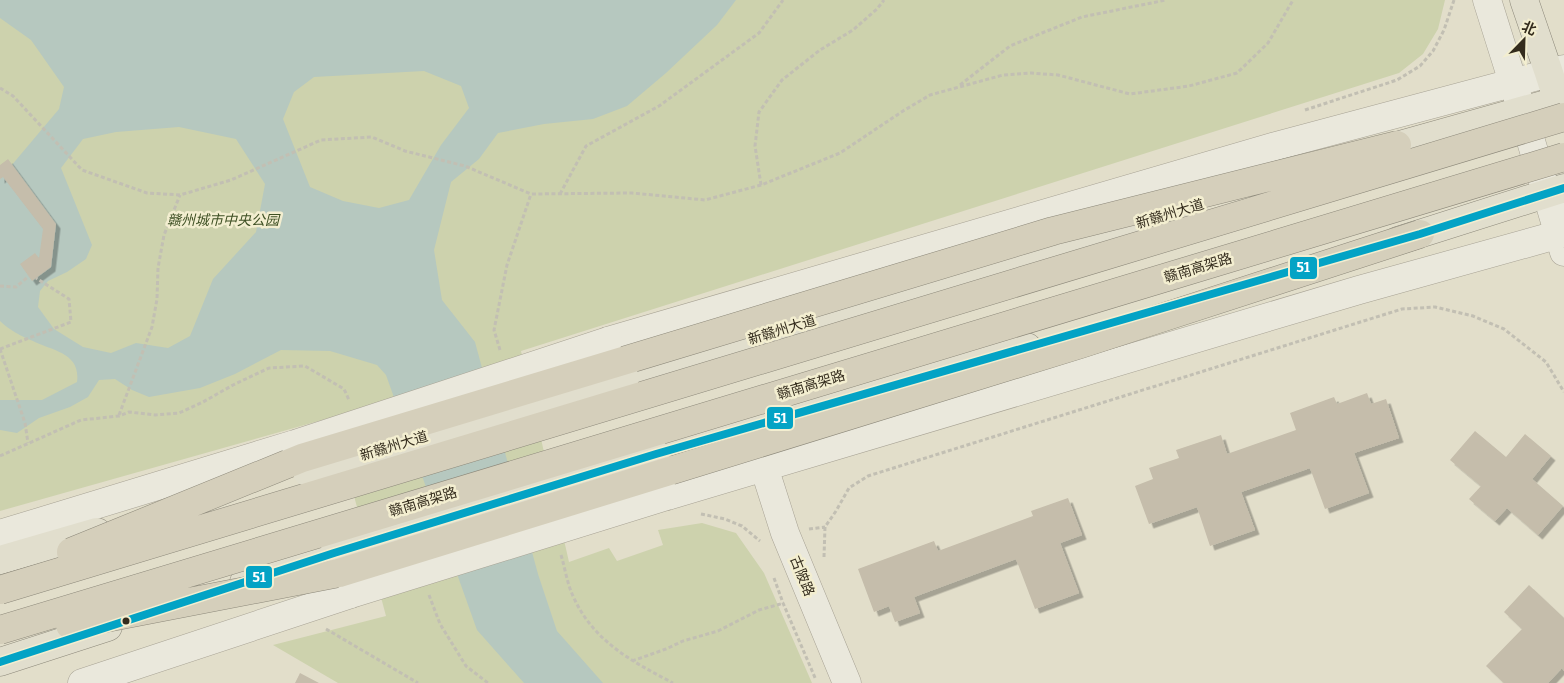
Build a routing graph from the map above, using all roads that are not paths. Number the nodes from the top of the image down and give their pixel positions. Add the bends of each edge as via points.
1 (1487, 0) edge
2 (1524, 0) edge
3 (1557, 71) edge
4 (1513, 84) junction
5 (1563, 110) edge
6 (1522, 111) junction
7 (1398, 145) junction
8 (1564, 157) edge
9 (1555, 191) edge
10 (1420, 234) junction
11 (1562, 240) edge
12 (764, 467) junction
13 (0, 534) edge
14 (0, 560) edge
15 (0, 581) edge
16 (0, 590) edge
17 (0, 630) edge
18 (0, 639) edge
19 (0, 662) edge
20 (82, 683) edge
21 (847, 683) edge

1 - 4 street
2 - 3 main road
3 - 4 street
3 - 5 main road
4 - 6 street
4 - 13 street, bridge via 1276,146 608,341 295,444
5 - 6 main road, 新赣州大道
5 - 16 highway, bridge
6 - 7 main road, 新赣州大道
6 - 9 street
7 - 14 main road, 新赣州大道, bridge via 625,378
7 - 15 highway, bridge via 1053,231 302,458
8 - 17 highway, 赣南高架路, bridge
9 - 10 main road
9 - 11 street
10 - 18 highway, bridge via 1071,347 339,573
10 - 19 main road, bridge via 656,454 334,553
11 - 12 street via 1350,293
12 - 20 street, bridge via 351,594
12 - 21 street, 古陂路 via 784,534

